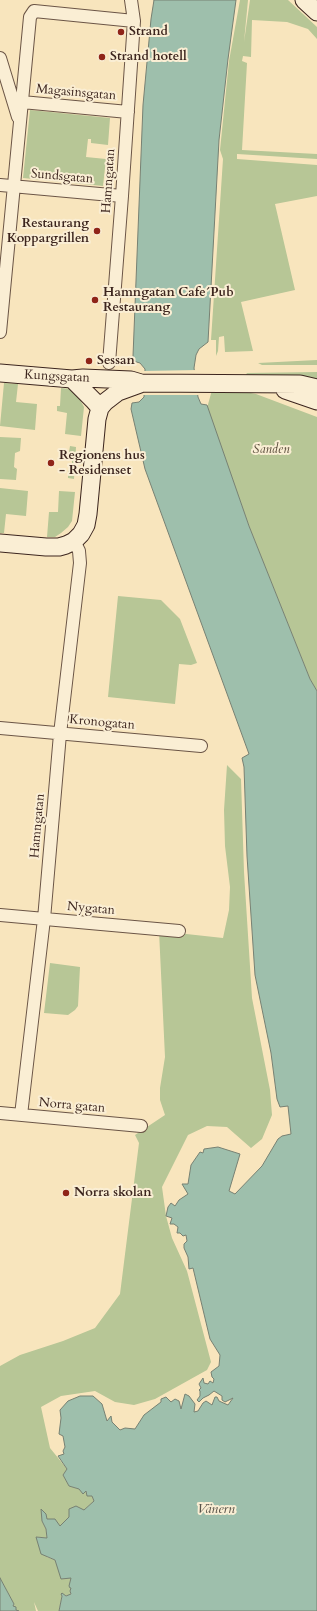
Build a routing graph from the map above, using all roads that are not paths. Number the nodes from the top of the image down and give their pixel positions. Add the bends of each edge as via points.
1 (131, 0) edge
2 (304, 0) edge
3 (317, 12) edge
4 (134, 21) junction
5 (0, 58) edge
6 (22, 102) junction
7 (128, 112) junction
8 (19, 122) junction
9 (0, 185) edge
10 (14, 187) junction
11 (122, 196) junction
12 (0, 332) edge
13 (109, 363) dead end
14 (0, 373) edge
15 (72, 379) junction
16 (141, 383) junction
17 (267, 385) junction
18 (317, 388) edge
19 (317, 401) edge
20 (100, 408) junction
21 (74, 541) junction
22 (0, 543) edge
23 (0, 728) edge
24 (60, 734) junction
25 (201, 746) dead end
26 (0, 915) edge
27 (44, 919) junction
28 (179, 931) dead end
29 (0, 1113) edge
30 (21, 1115) junction
31 (141, 1126) dead end

1 - 4 street, Hamngatan
2 - 3 street
4 - 6 street via 34,11 30,18
4 - 7 street, Hamngatan
5 - 8 street
6 - 7 street, Magasinsgatan
6 - 8 street
7 - 11 street, Hamngatan
8 - 10 street
9 - 10 street, Sundsgatan
10 - 11 street, Sundsgatan
10 - 12 street
11 - 13 street, Hamngatan
14 - 15 street, Kungsgatan
15 - 16 street, Kungsgatan via 114,379
15 - 20 street
16 - 17 street
16 - 20 street via 118,392
17 - 18 street via 300,384
17 - 19 street
20 - 21 street via 86,525
21 - 22 street via 66,546 53,547
21 - 24 street, Hamngatan via 80,559
23 - 24 street, Kronogatan
24 - 25 street, Kronogatan
24 - 27 street, Hamngatan
26 - 27 street, Nygatan
27 - 28 street, Nygatan
27 - 30 street, Hamngatan
29 - 30 street, Norra gatan
30 - 31 street, Norra gatan

